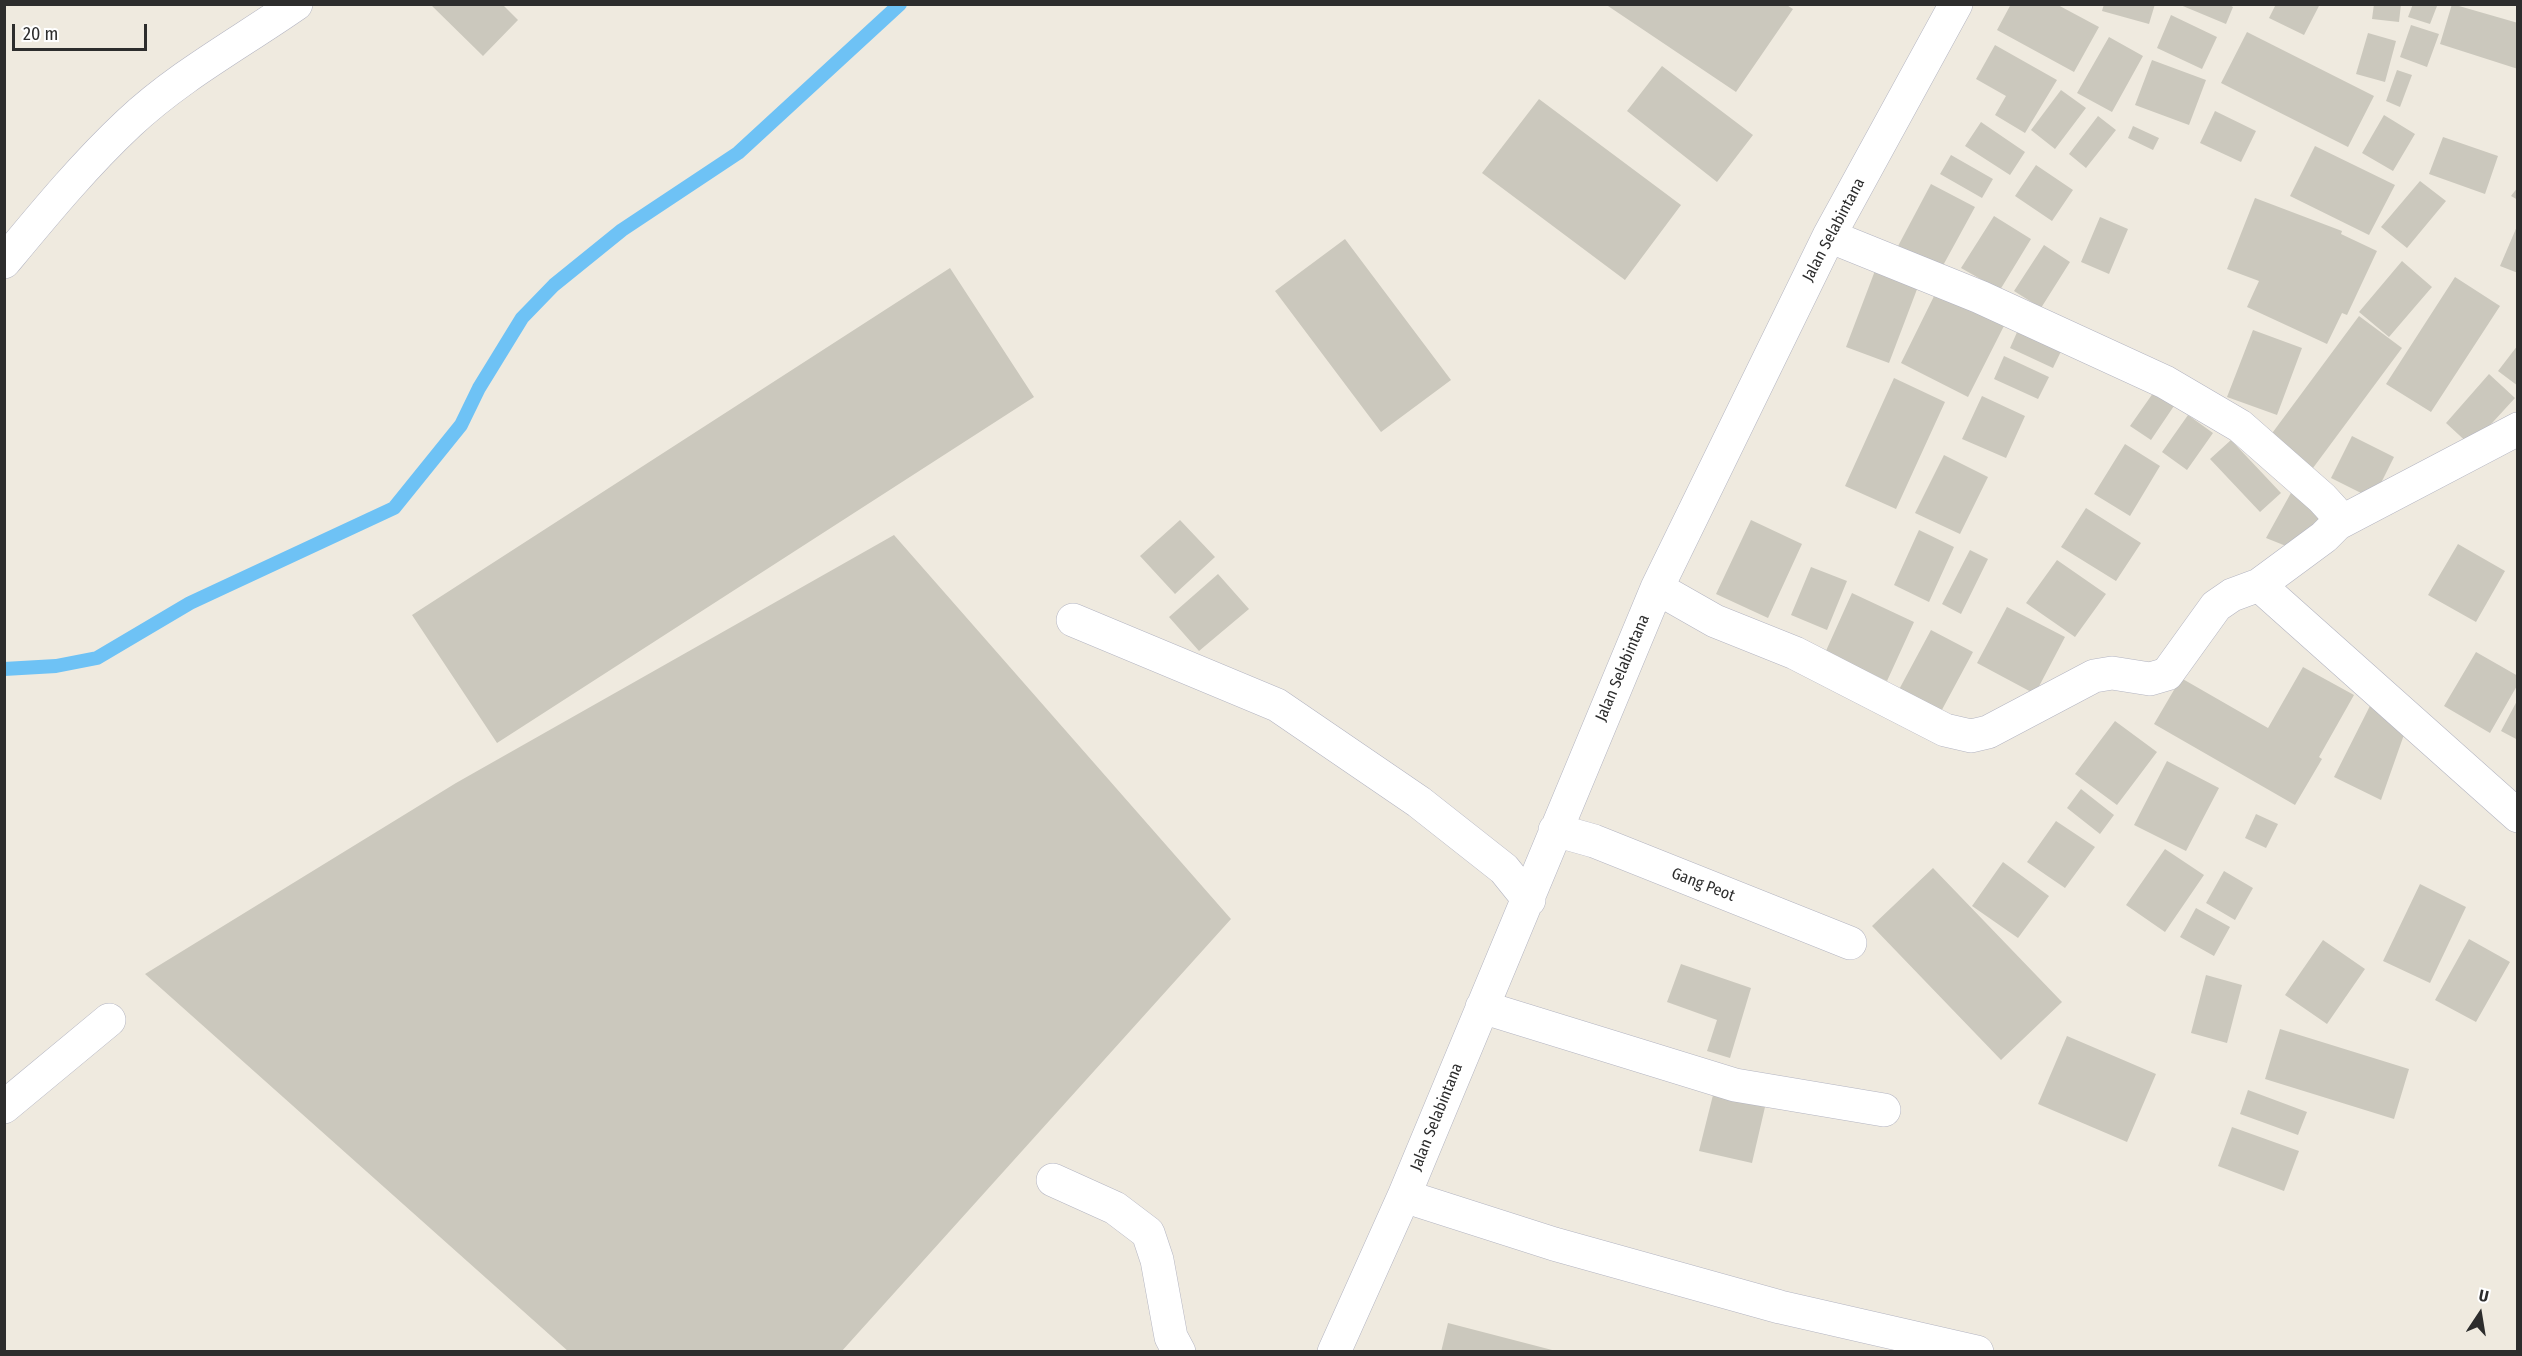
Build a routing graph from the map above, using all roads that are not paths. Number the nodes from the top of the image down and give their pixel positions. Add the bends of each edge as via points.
1 (296, 4) edge
2 (1956, 4) edge
3 (1829, 236) junction
4 (4, 262) edge
5 (2517, 429) edge
6 (2337, 524) junction
7 (2259, 585) junction
8 (1657, 588) junction
9 (1073, 620) dead end
10 (2517, 816) edge
11 (1555, 830) junction
12 (1529, 900) junction
13 (1850, 943) dead end
14 (1482, 1007) junction
15 (109, 1020) dead end
16 (4, 1107) edge
17 (1884, 1110) dead end
18 (1053, 1180) dead end
19 (1404, 1196) junction
20 (1179, 1352) edge
21 (1334, 1352) edge
22 (1977, 1352) edge

1 - 4 street via 187,76 129,123
2 - 3 street, Jalan Selabintana
3 - 6 street via 1980,297 2202,402 2240,426 2322,498 2333,510
3 - 8 street, Jalan Selabintana
5 - 6 street
6 - 7 street
7 - 8 street via 2216,606 2167,674 2150,679 2112,673 2094,676 1988,732 1971,736 1945,730 1795,653 1715,621
7 - 10 street
8 - 11 street, Jalan Selabintana
9 - 12 street via 1277,705 1419,802 1504,868
11 - 12 street, Jalan Selabintana
11 - 13 street, Gang Peot via 1594,841
12 - 14 street, Jalan Selabintana
14 - 17 street via 1735,1085
14 - 19 street, Jalan Selabintana
15 - 16 street
18 - 20 street via 1115,1208 1148,1233 1171,1337
19 - 21 street, Jalan Selabintana
19 - 22 street via 1554,1244 1780,1307

